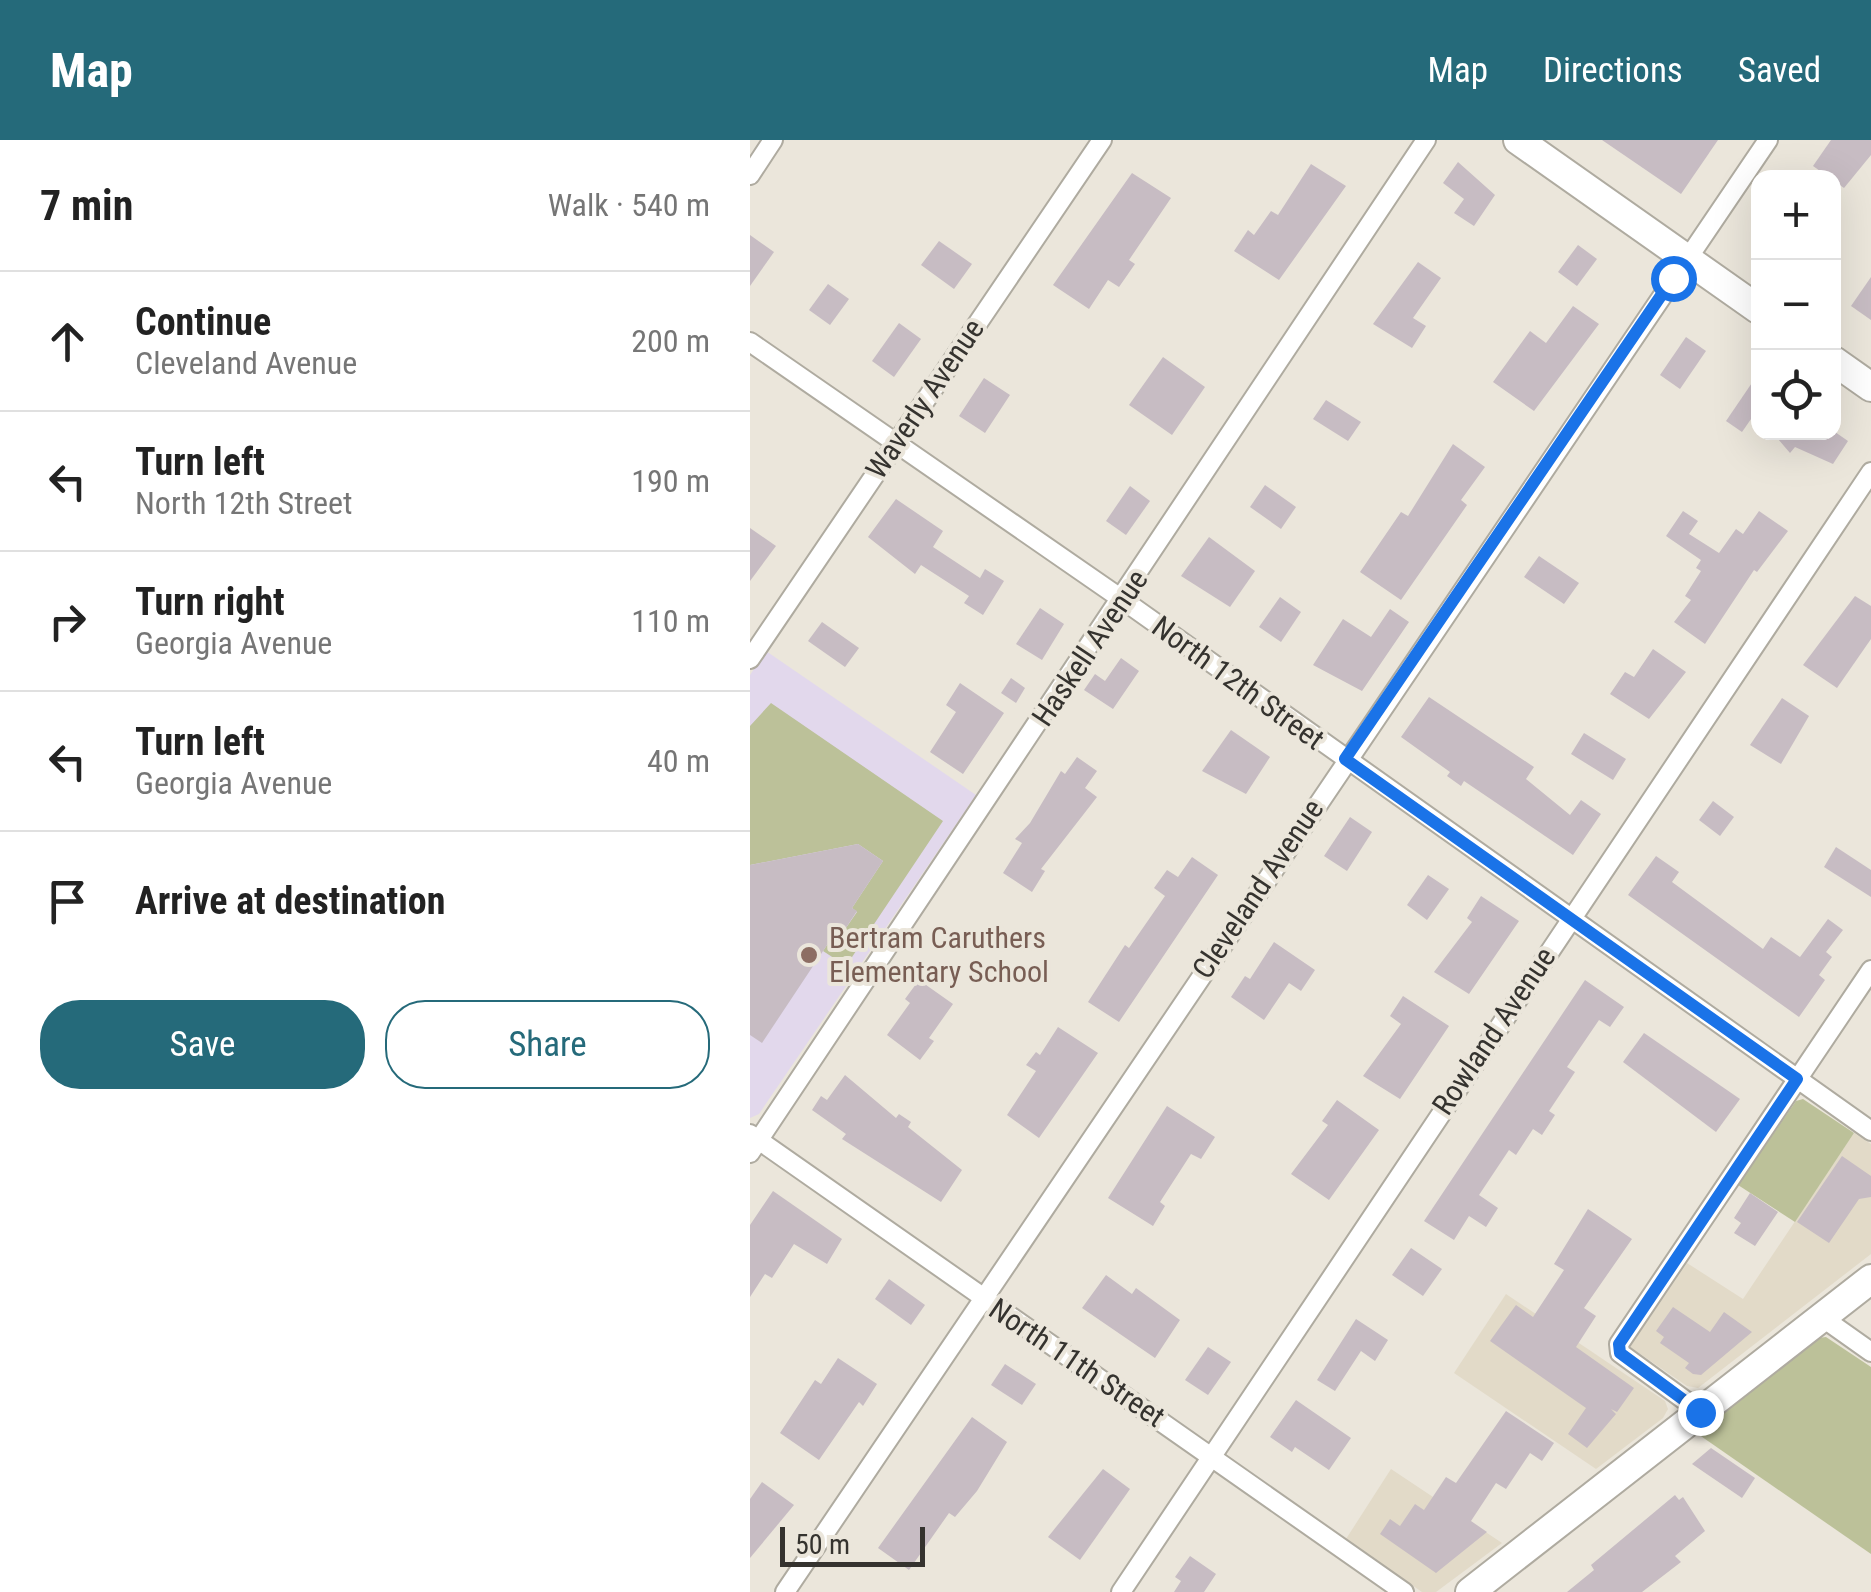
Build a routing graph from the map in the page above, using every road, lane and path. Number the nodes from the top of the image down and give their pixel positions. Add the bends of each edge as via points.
1 (773, 140) edge
2 (1102, 140) edge
3 (1426, 140) edge
4 (1518, 140) edge
5 (1768, 140) edge
6 (750, 175) edge
7 (1686, 259) junction
8 (1751, 304) edge
9 (750, 342) edge
10 (1841, 366) edge
11 (1871, 387) edge
12 (896, 442) junction
13 (1871, 472) edge
14 (1122, 600) junction
15 (750, 659) edge
16 (1345, 759) junction
17 (1570, 917) junction
18 (1871, 970) edge
19 (1797, 1079) junction
20 (1871, 1131) edge
21 (753, 1142) edge
22 (1871, 1279) edge
23 (982, 1298) junction
24 (1823, 1318) junction
25 (1871, 1352) edge
26 (1700, 1412) junction
27 (1212, 1454) junction
28 (786, 1592) edge
29 (1120, 1592) edge
30 (1404, 1592) edge
31 (1470, 1592) edge

1 - 6 street
2 - 12 street, Waverly Avenue
3 - 14 street, Haskell Avenue
4 - 7 main road
5 - 7 street, Cleveland Avenue
7 - 8 main road
7 - 16 street, Cleveland Avenue
9 - 12 street, North 12th Street
10 - 11 main road
12 - 14 street, North 12th Street
12 - 15 street, Waverly Avenue
13 - 17 street, Rowland Avenue
14 - 16 street, North 12th Street
14 - 21 street, Haskell Avenue
16 - 17 street, North 12th Street
16 - 23 street, Cleveland Avenue
17 - 19 street, North 12th Street
17 - 27 street, Rowland Avenue
18 - 19 street
19 - 20 street, North 12th Street
19 - 26 street via 1619,1344 1620,1353
21 - 23 street, North 11th Street
22 - 24 main road
23 - 27 street, North 11th Street
23 - 28 street, Cleveland Avenue
24 - 25 street
24 - 26 main road
26 - 31 main road
27 - 29 street, Rowland Avenue
27 - 30 street, North 11th Street

